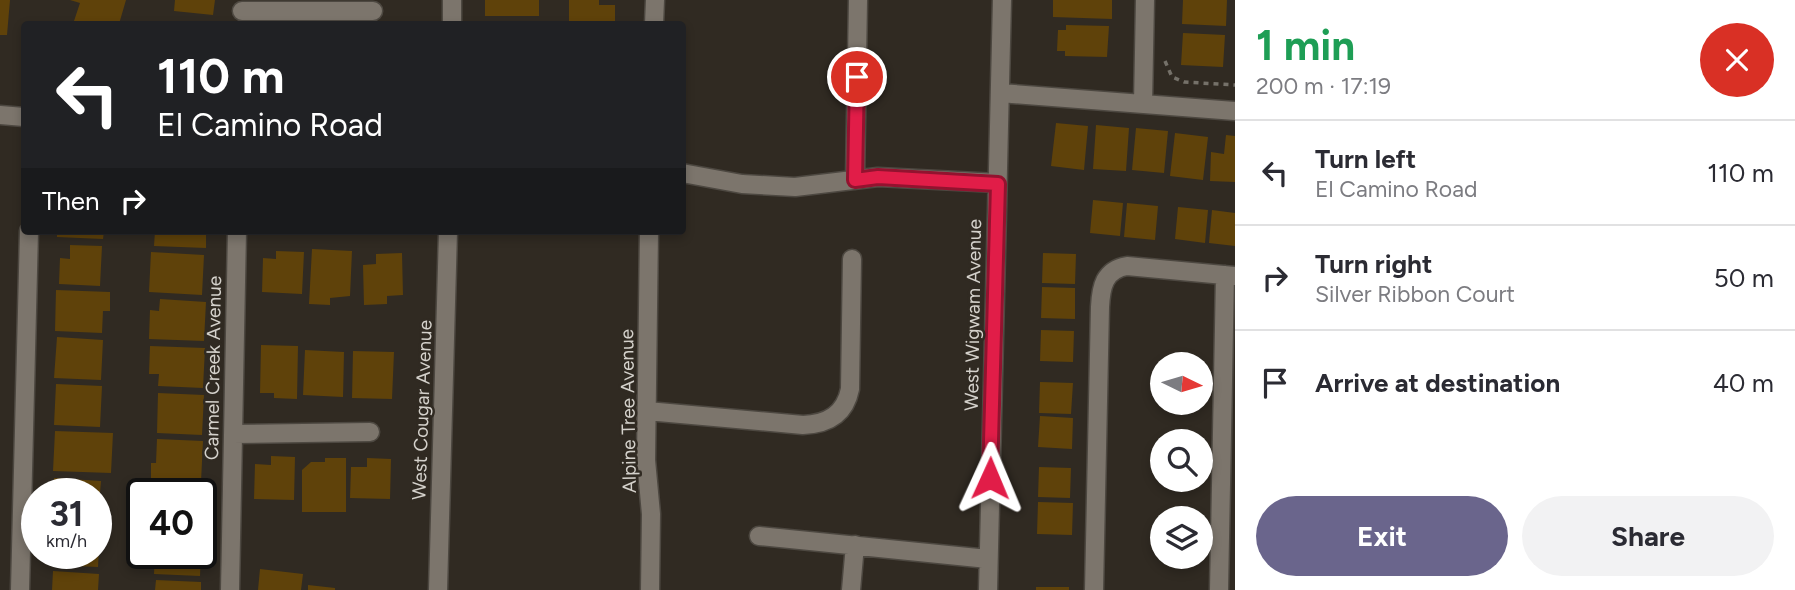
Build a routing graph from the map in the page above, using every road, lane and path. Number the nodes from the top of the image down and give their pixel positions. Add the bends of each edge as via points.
1 (452, 0) edge
2 (655, 0) edge
3 (858, 0) edge
4 (1002, 0) edge
5 (1145, 0) edge
6 (373, 11) dead end
7 (242, 12) edge
8 (452, 21) edge
9 (654, 21) edge
10 (1165, 61) dead end
11 (1235, 85) edge
12 (1000, 93) junction
13 (1143, 104) junction
14 (1235, 111) edge
15 (0, 116) edge
16 (21, 117) edge
17 (686, 174) edge
18 (855, 180) junction
19 (998, 184) junction
20 (29, 235) edge
21 (237, 235) edge
22 (447, 235) edge
23 (649, 235) edge
24 (852, 259) dead end
25 (1230, 275) edge
26 (647, 411) junction
27 (370, 432) dead end
28 (233, 434) junction
29 (758, 536) dead end
30 (855, 545) junction
31 (988, 559) junction
32 (20, 590) edge
33 (230, 590) edge
34 (438, 590) edge
35 (650, 590) edge
36 (851, 590) edge
37 (988, 590) edge
38 (1094, 590) edge
39 (1219, 590) edge

1 - 8 street
2 - 9 street
3 - 18 street
4 - 12 street, West Wigwam Avenue
5 - 13 street
6 - 7 street
10 - 11 path via 1172,77 1184,82
12 - 13 street
12 - 19 street, West Wigwam Avenue
13 - 14 street
15 - 16 street
17 - 18 street via 795,187
18 - 19 street via 878,177
19 - 31 street, West Wigwam Avenue
20 - 32 street
21 - 28 street, Carmel Creek Avenue
22 - 34 street, West Cougar Avenue
23 - 26 street, Alpine Tree Avenue
24 - 26 street via 850,389 848,401 834,418 803,425
25 - 38 street via 1127,266 1113,269 1101,289
25 - 39 street
26 - 35 street, Alpine Tree Avenue
27 - 28 street
28 - 33 street, Carmel Creek Avenue
29 - 30 street
30 - 31 street
30 - 36 street
31 - 37 street, West Wigwam Avenue

